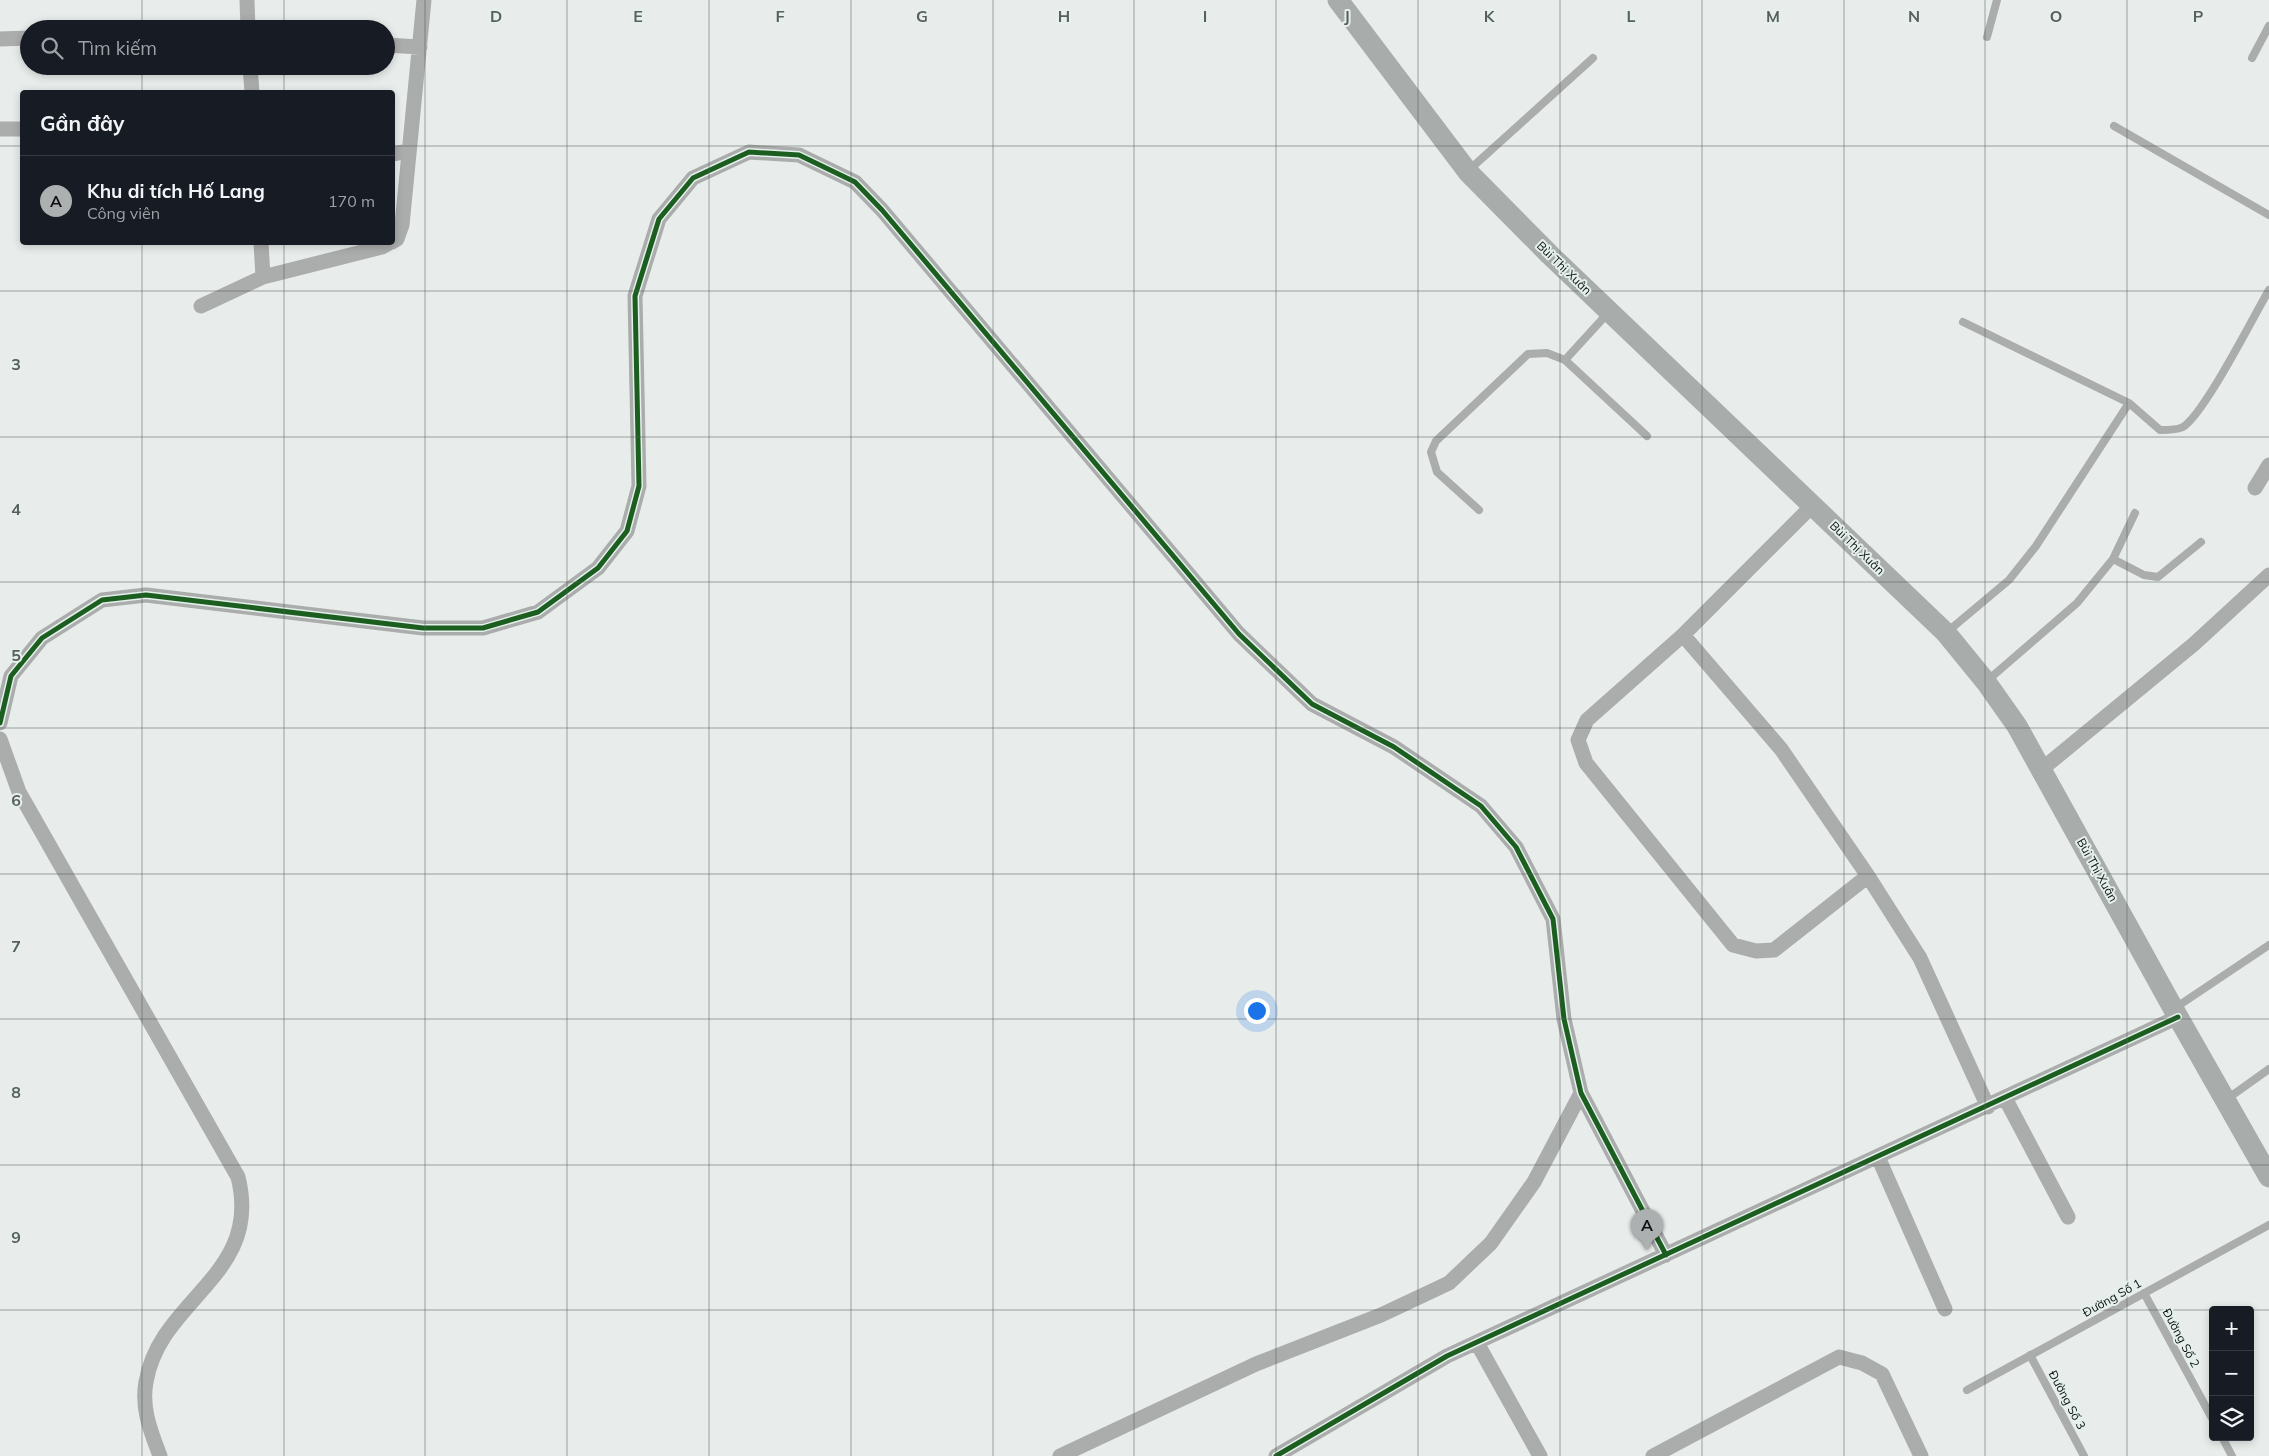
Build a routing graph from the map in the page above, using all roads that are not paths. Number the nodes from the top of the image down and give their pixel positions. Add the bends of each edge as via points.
1 (246, 0) edge
2 (424, 0) edge
3 (1338, 0) edge
4 (1997, 0) edge
5 (247, 20) edge
6 (2269, 26) edge
7 (1987, 37) dead end
8 (20, 38) edge
9 (0, 39) edge
10 (395, 46) edge
11 (420, 47) junction
12 (1593, 58) dead end
13 (2252, 58) dead end
14 (251, 75) edge
15 (252, 90) edge
16 (2114, 126) dead end
17 (0, 129) edge
18 (20, 129) edge
19 (409, 151) junction
20 (395, 153) edge
21 (1468, 172) junction
22 (2269, 215) edge
23 (395, 240) edge
24 (261, 245) edge
25 (386, 245) edge
26 (263, 277) junction
27 (2269, 290) edge
28 (201, 306) dead end
29 (1609, 312) junction
30 (1963, 322) dead end
31 (1564, 360) junction
32 (2130, 403) junction
33 (1646, 436) dead end
34 (2269, 465) edge
35 (2255, 488) dead end
36 (1812, 506) junction
37 (1479, 510) dead end
38 (2135, 513) dead end
39 (2201, 542) dead end
40 (2114, 559) junction
41 (2269, 576) edge
42 (1946, 633) junction
43 (1683, 635) junction
44 (1986, 682) junction
45 (0, 722) edge
46 (0, 739) edge
47 (2042, 769) junction
48 (1868, 876) junction
49 (2269, 944) edge
50 (2175, 1013) junction
51 (2269, 1069) edge
52 (1582, 1093) junction
53 (2005, 1098) junction
54 (2225, 1100) junction
55 (1988, 1106) junction
56 (1878, 1157) junction
57 (2269, 1177) edge
58 (2068, 1217) dead end
59 (2269, 1225) edge
60 (1666, 1256) junction
61 (2144, 1293) junction
62 (1945, 1309) dead end
63 (1476, 1343) junction
64 (2030, 1356) junction
65 (1967, 1390) dead end
66 (2209, 1413) edge
67 (2224, 1441) edge
68 (1284, 1454) edge
69 (160, 1456) edge
70 (1060, 1456) edge
71 (1540, 1456) edge
72 (1653, 1456) edge
73 (1921, 1456) edge
74 (2084, 1456) edge
75 (2232, 1456) edge

1 - 5 street
2 - 11 street
3 - 21 main road, Bùi Thị Xuân
4 - 7 lane
6 - 13 lane
8 - 9 street
10 - 11 street
11 - 19 street
12 - 21 lane
14 - 15 street
16 - 22 lane
17 - 18 street
19 - 20 street
19 - 23 street via 402,225
21 - 29 main road, Bùi Thị Xuân
24 - 26 street
25 - 26 street
26 - 28 street
27 - 32 lane via 2201,408 2182,427 2160,430
29 - 31 lane
29 - 36 main road, Bùi Thị Xuân
30 - 32 lane
31 - 33 lane
31 - 37 lane via 1547,353 1528,354 1436,441 1431,452 1437,472
32 - 42 lane via 2036,546 2009,580
34 - 35 street
36 - 42 main road, Bùi Thị Xuân
36 - 43 street
38 - 40 lane
39 - 40 lane via 2158,577 2144,575
40 - 44 lane via 2078,603
41 - 47 street via 2194,644
42 - 44 main road, Bùi Thị Xuân
43 - 48 street via 1781,749
43 - 48 street via 1587,720 1578,740 1586,763 1733,945 1756,951 1774,950
44 - 47 main road, Bùi Thị Xuân
45 - 52 street via 11,676 42,638 102,600 146,595 423,628 483,628 538,612 598,568 627,531 639,486 635,296 659,218 693,178 749,152 799,155 855,182 882,210 1239,634 1312,704 1394,747 1481,806 1516,847 1553,919 1564,1019
46 - 69 street via 19,792 238,1177 243,1216 231,1253 162,1340 146,1381 145,1405 149,1428
47 - 50 main road, Bùi Thị Xuân
48 - 55 street via 1920,958
49 - 50 lane
50 - 53 street
50 - 54 main road, Bùi Thị Xuân
51 - 54 lane
52 - 60 street
52 - 70 street via 1534,1182 1492,1243 1450,1282 1381,1315 1256,1364
53 - 55 street
53 - 58 street
54 - 57 main road, Bùi Thị Xuân
55 - 56 street
56 - 60 street
56 - 62 street
59 - 61 lane, Đường Số 1
60 - 63 street
61 - 64 lane, Đường Số 1
61 - 66 lane, Đường Số 2
63 - 68 street via 1447,1356
63 - 71 street
64 - 65 lane, Đường Số 1
64 - 74 lane, Đường Số 3
67 - 75 lane
72 - 73 street via 1839,1357 1862,1363 1882,1374

